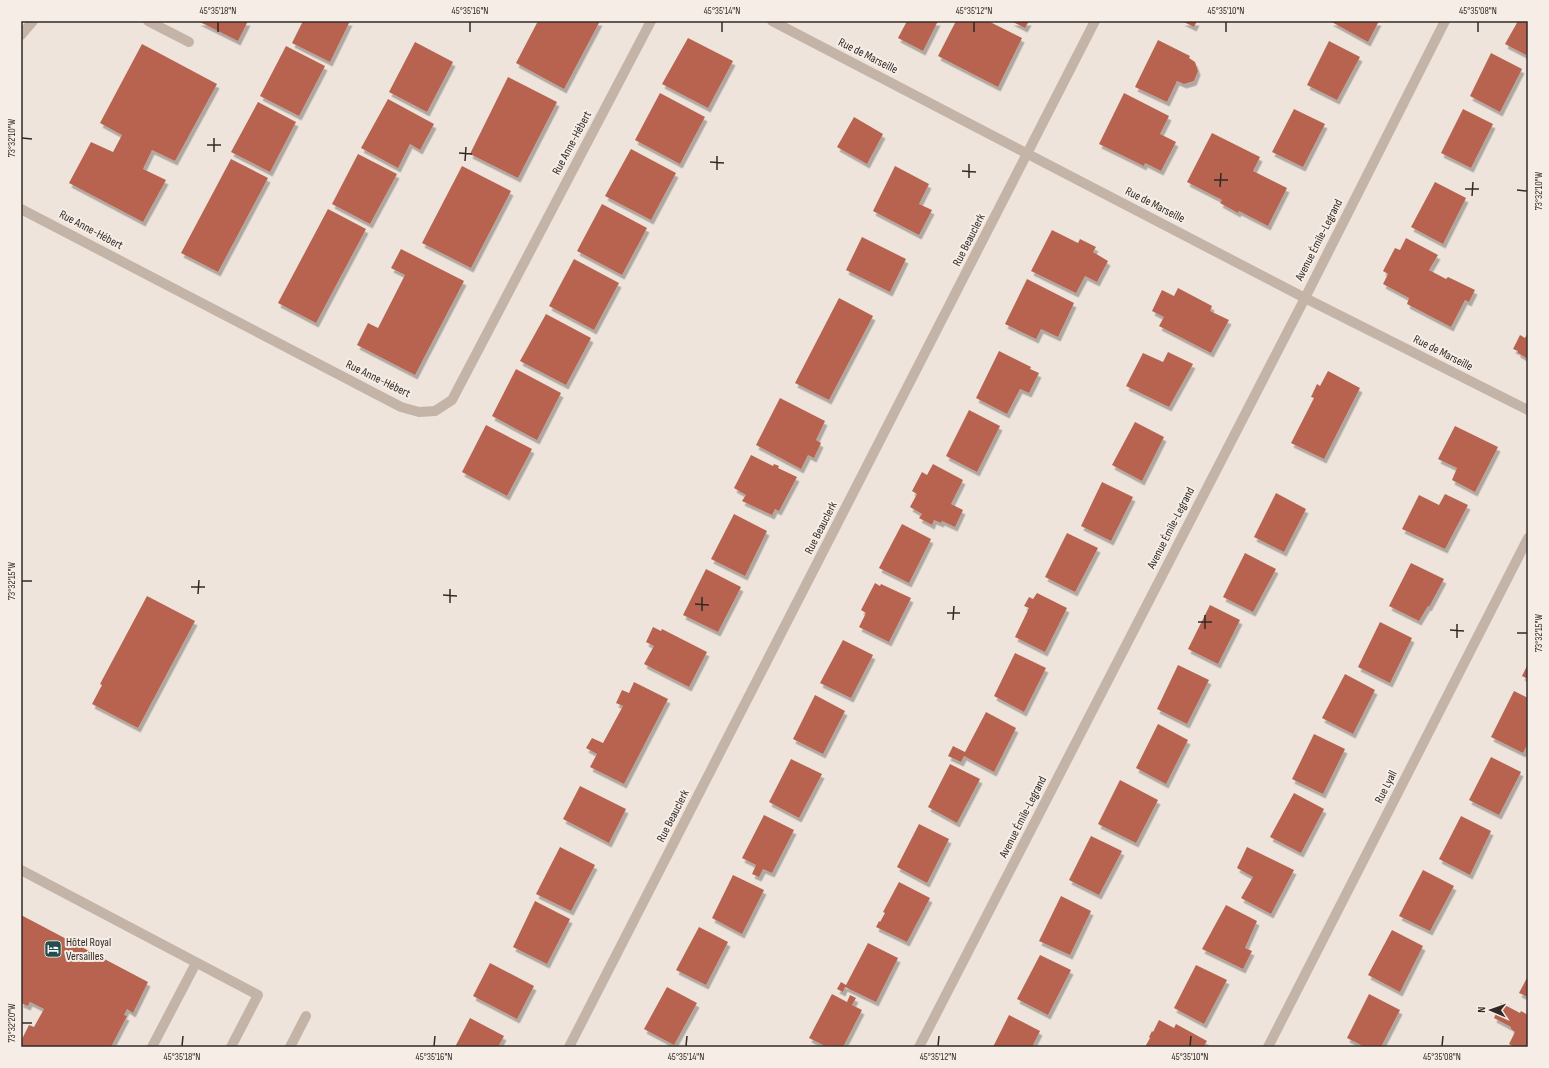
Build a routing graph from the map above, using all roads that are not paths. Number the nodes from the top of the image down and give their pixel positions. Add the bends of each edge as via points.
1 (33, 21) edge
2 (148, 21) edge
3 (650, 21) edge
4 (772, 21) edge
5 (1095, 21) edge
6 (1445, 21) edge
7 (21, 35) edge
8 (188, 42) dead end
9 (1028, 154) junction
10 (21, 209) edge
11 (1305, 298) junction
12 (1528, 410) edge
13 (1528, 538) edge
14 (21, 870) edge
15 (196, 963) junction
16 (306, 1016) dead end
17 (152, 1047) edge
18 (231, 1047) edge
19 (290, 1047) edge
20 (569, 1047) edge
21 (919, 1047) edge
22 (1268, 1047) edge

1 - 7 street
2 - 8 street
3 - 10 street, Rue Anne-Hébert via 452,400 435,411 419,412 401,407
4 - 9 street, Rue de Marseille
5 - 9 street, Rue Beauclerk
6 - 11 street, Avenue Émile-Legrand
9 - 11 street, Rue de Marseille
9 - 20 street, Rue Beauclerk
11 - 12 street, Rue de Marseille
11 - 21 street, Avenue Émile-Legrand
13 - 22 street, Rue Lyall
14 - 15 street
15 - 17 street
15 - 18 street via 258,995
16 - 19 street

